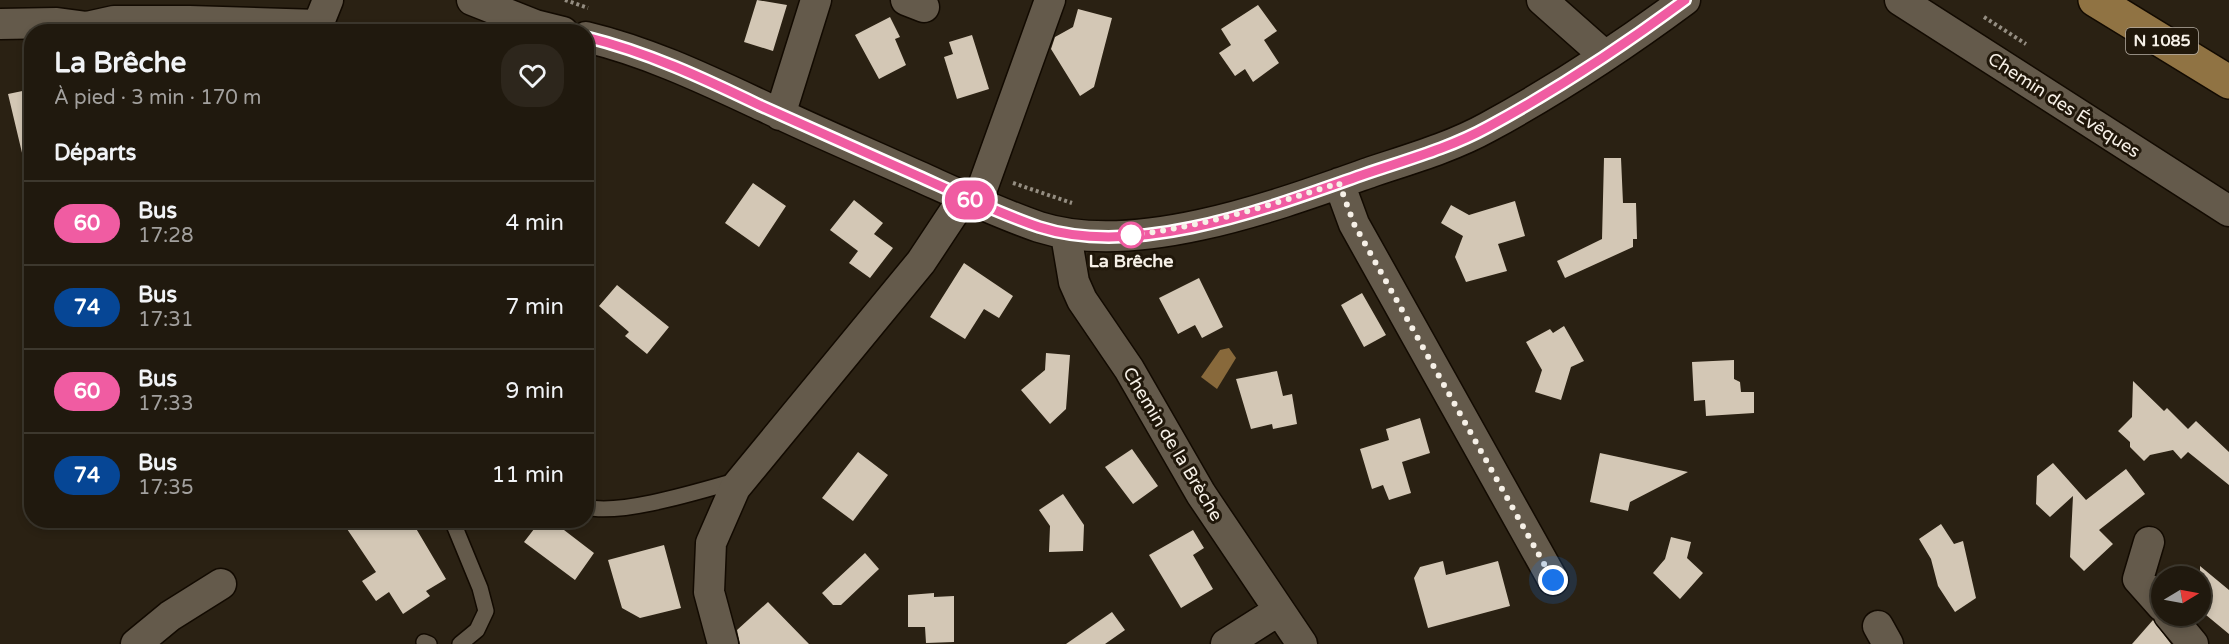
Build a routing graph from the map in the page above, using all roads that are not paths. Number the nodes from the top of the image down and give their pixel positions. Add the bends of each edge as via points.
1 (328, 0) edge
2 (472, 0) edge
3 (816, 0) edge
4 (1050, 0) edge
5 (1542, 0) edge
6 (1685, 0) edge
7 (1900, 0) edge
8 (2095, 0) edge
9 (0, 24) edge
10 (62, 24) edge
11 (104, 24) edge
12 (267, 24) edge
13 (318, 24) edge
14 (532, 24) edge
15 (594, 39) edge
16 (1604, 55) junction
17 (2229, 81) edge
18 (780, 114) junction
19 (1339, 183) junction
20 (971, 200) junction
21 (2229, 211) edge
22 (1066, 235) junction
23 (742, 480) junction
24 (594, 509) edge
25 (455, 528) edge
26 (2148, 542) dead end
27 (1553, 580) dead end
28 (221, 584) dead end
29 (2151, 594) edge
30 (1278, 611) junction
31 (2178, 626) edge
32 (136, 644) edge
33 (460, 644) edge
34 (723, 644) edge
35 (1226, 644) edge
36 (1302, 644) edge
37 (2193, 644) edge

1 - 13 street
2 - 14 street
3 - 18 street
4 - 20 street via 987,175
5 - 16 street
6 - 16 street
7 - 21 street, Chemin des Évêques
8 - 17 main road, N 1085
9 - 10 street
11 - 12 street
15 - 18 street via 694,74
16 - 19 street via 1486,128
18 - 20 street
19 - 22 street via 1234,216 1180,228 1131,235
19 - 27 street via 1354,224
20 - 22 street
20 - 23 street
22 - 30 street, Chemin de la Brèche via 1074,282 1082,300
23 - 24 lane via 634,505
23 - 34 street via 711,543 709,592
25 - 33 lane via 486,611 477,630
26 - 29 street via 2138,579
28 - 32 street via 170,616
30 - 35 street
30 - 36 street, Chemin de la Brèche
31 - 37 street

